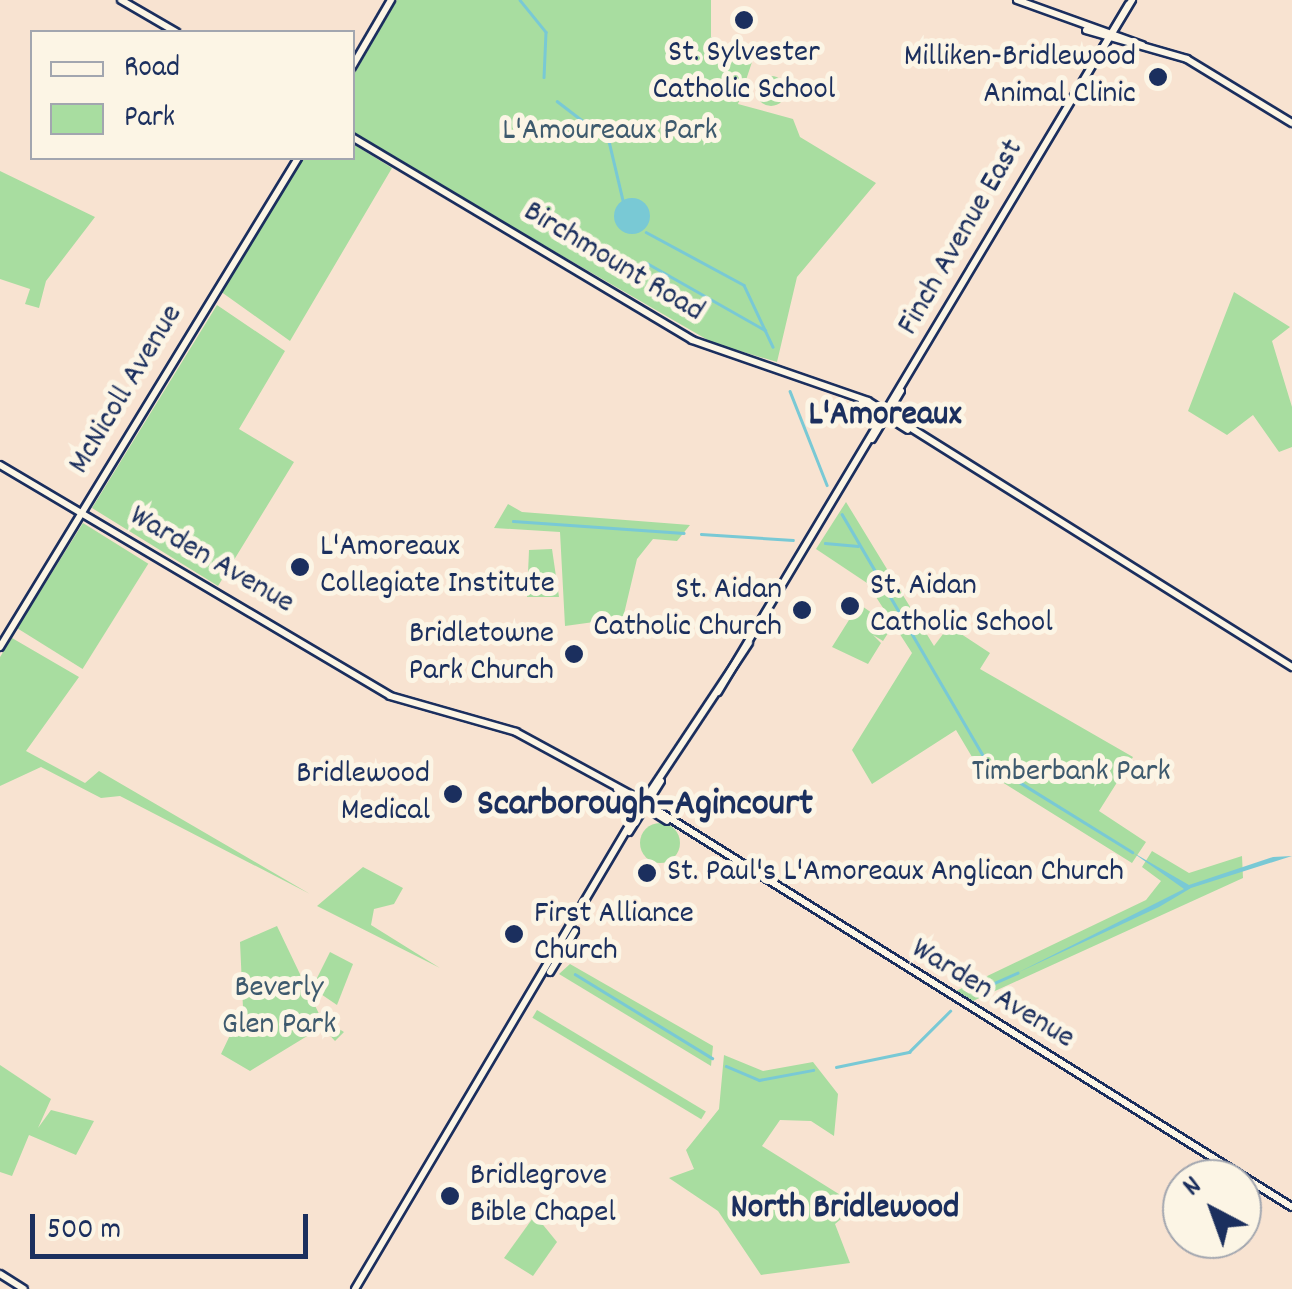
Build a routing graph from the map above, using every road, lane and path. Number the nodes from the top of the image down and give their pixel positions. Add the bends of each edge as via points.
1 (121, 0) edge
2 (390, 0) edge
3 (1017, 0) edge
4 (1130, 2) edge
5 (173, 30) edge
6 (1110, 37) junction
7 (355, 63) edge
8 (1292, 123) edge
9 (355, 140) edge
10 (297, 160) edge
11 (886, 416) junction
12 (0, 465) edge
13 (82, 514) junction
14 (0, 647) edge
15 (1292, 667) edge
16 (645, 806) junction
17 (1292, 1207) edge
18 (0, 1274) edge
19 (24, 1289) edge
20 (355, 1289) edge

1 - 5 main road
2 - 7 main road
3 - 6 main road
4 - 6 main road, Finch Avenue East
6 - 8 main road via 1186,59
6 - 11 main road, Finch Avenue East
9 - 11 main road, Birchmount Road via 692,340 861,400
10 - 13 main road, McNicoll Avenue
11 - 15 main road, Birchmount Road
11 - 16 main road, Finch Avenue East
12 - 13 main road, Warden Avenue
13 - 14 main road, McNicoll Avenue
13 - 16 main road, Warden Avenue via 390,696 516,732
16 - 17 main road, Warden Avenue
16 - 20 main road, Finch Avenue East
18 - 19 main road

